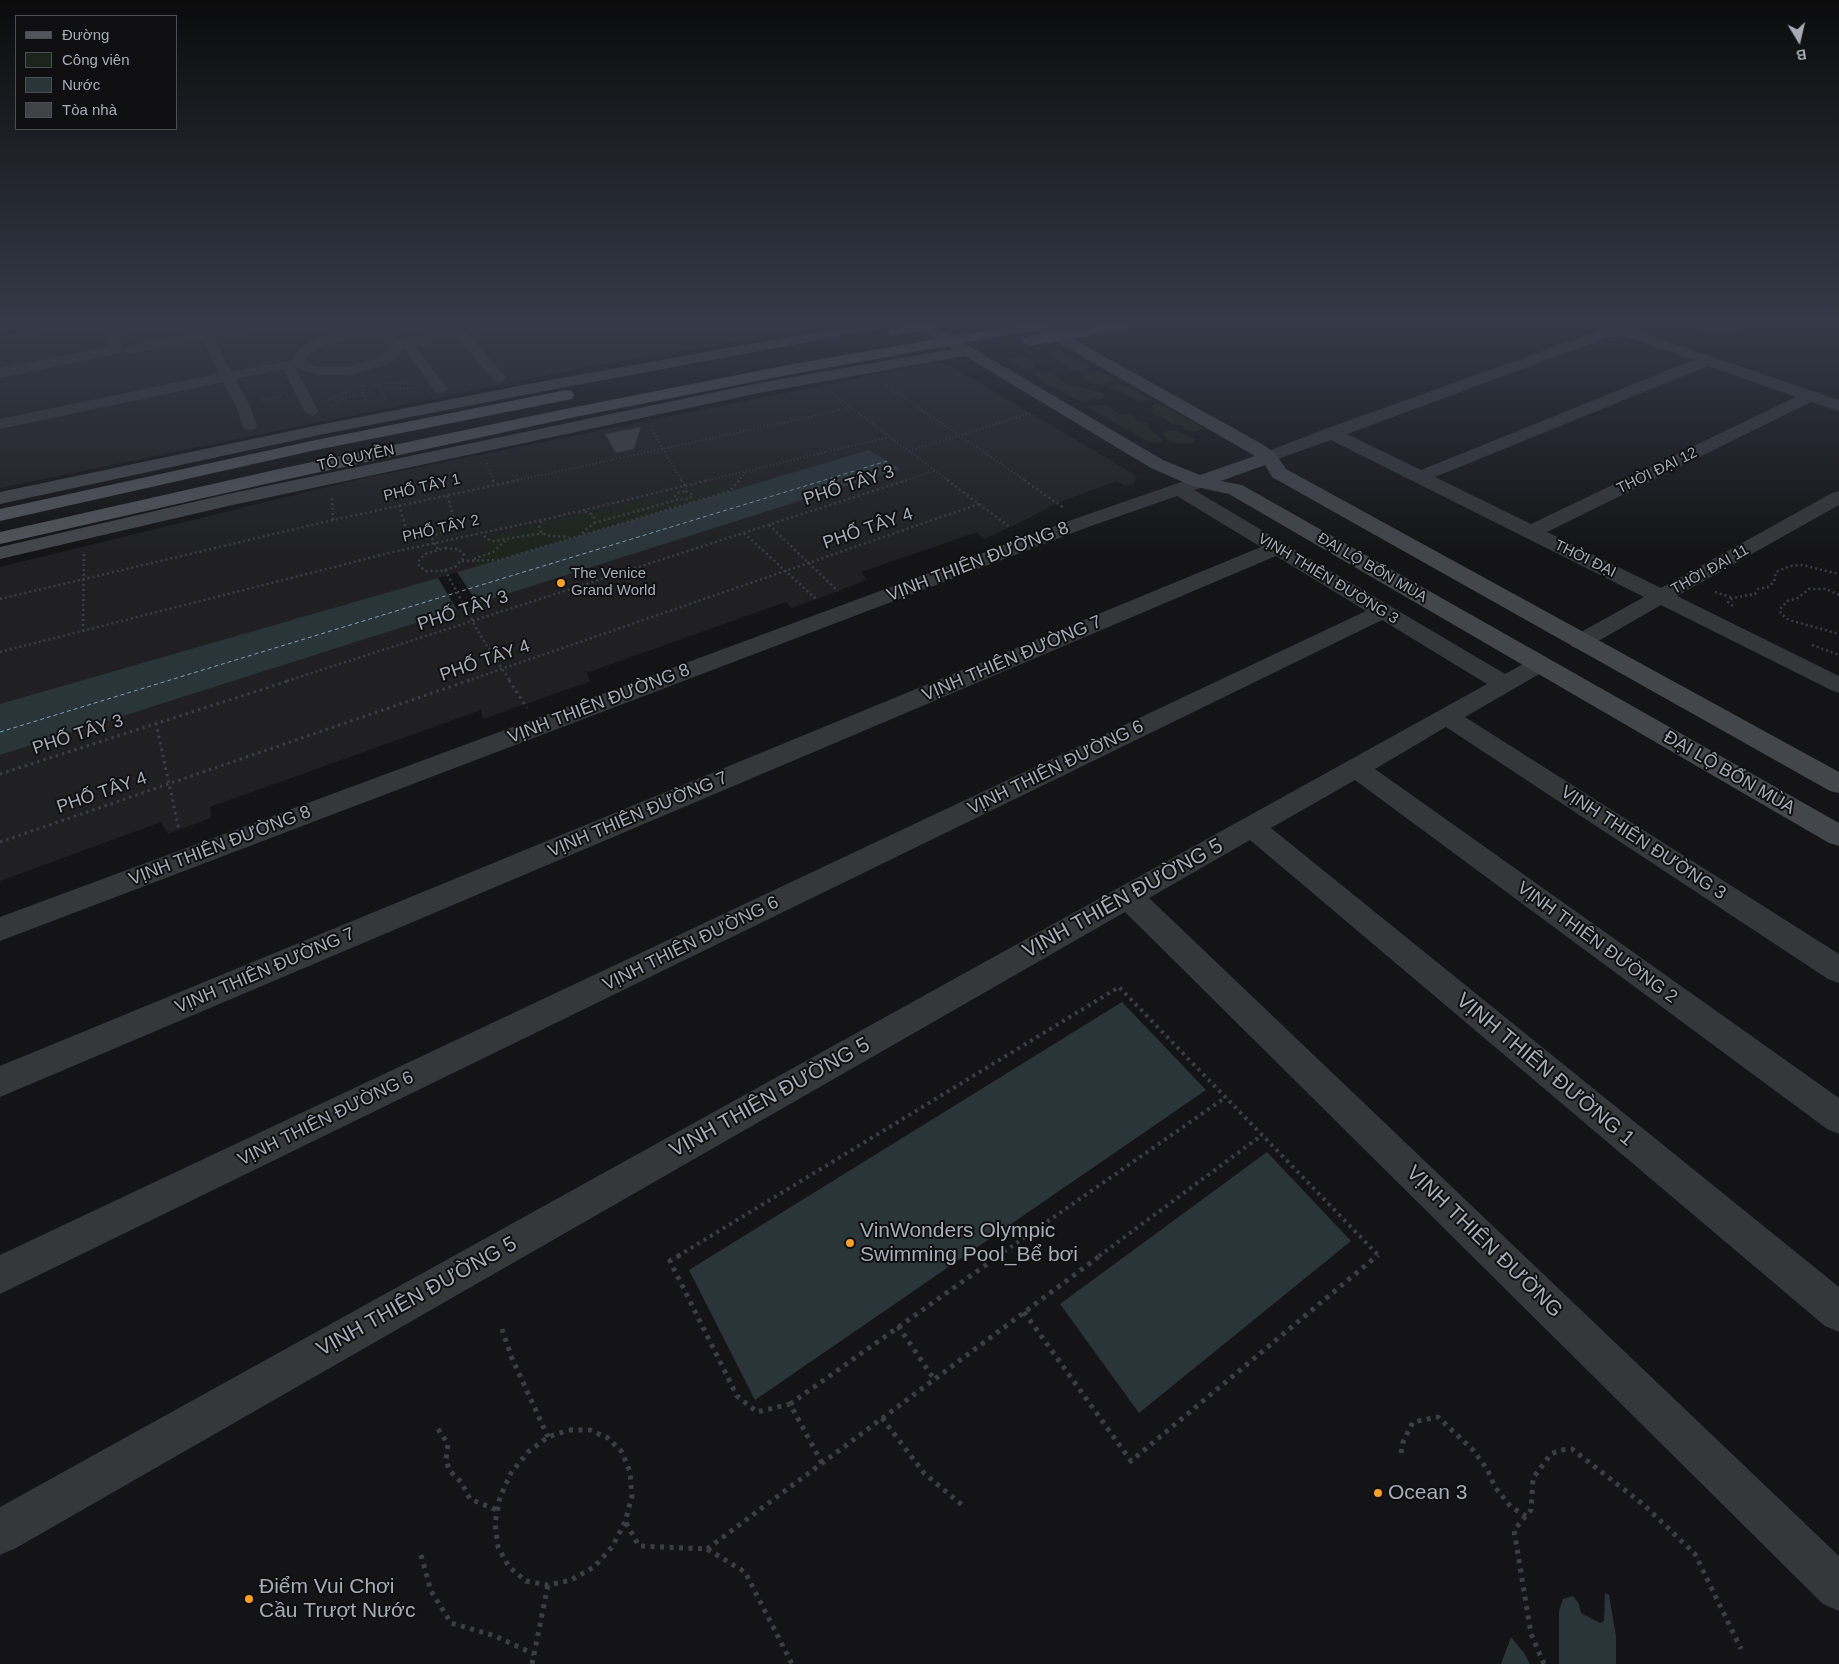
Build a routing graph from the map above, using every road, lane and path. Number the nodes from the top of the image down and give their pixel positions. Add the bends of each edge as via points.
1 (112, 401) edge
2 (240, 401) edge
3 (258, 401) edge
4 (306, 401) edge
5 (328, 401) edge
6 (343, 401) edge
7 (470, 401) edge
8 (532, 401) edge
9 (630, 401) edge
10 (699, 401) edge
11 (841, 401) edge
12 (909, 401) edge
13 (1050, 401) edge
14 (1174, 401) edge
15 (1415, 401) edge
16 (1608, 401) edge
17 (1800, 401) edge
18 (1823, 401) edge
19 (242, 404) junction
20 (336, 404) dead end
21 (1057, 405) junction
22 (1839, 406) edge
23 (851, 408) junction
24 (312, 412) joint
25 (642, 412) junction
26 (0, 424) edge
27 (250, 426) dead end
28 (1331, 433) junction
29 (961, 435) junction
30 (889, 437) junction
31 (663, 448) junction
32 (909, 452) junction
33 (1268, 457) junction
34 (934, 471) junction
35 (746, 472) junction
36 (1420, 477) junction
37 (1199, 482) junction
38 (685, 486) junction
39 (677, 488) junction
40 (1178, 489) junction
41 (680, 492) junction
42 (447, 494) junction
43 (1839, 497) edge
44 (0, 498) edge
45 (677, 500) junction
46 (979, 504) junction
47 (399, 505) junction
48 (584, 510) junction
49 (0, 515) edge
50 (542, 520) junction
51 (1084, 522) junction
52 (594, 523) junction
53 (768, 525) junction
54 (89, 527) junction
55 (480, 532) junction
56 (1531, 532) junction
57 (544, 533) junction
58 (744, 533) junction
59 (431, 537) junction
60 (0, 538) edge
61 (505, 541) junction
62 (436, 542) junction
63 (1031, 542) junction
64 (1277, 548) junction
65 (438, 549) junction
66 (0, 553) edge
67 (462, 561) junction
68 (808, 562) junction
69 (445, 570) junction
70 (786, 570) junction
71 (1839, 574) edge
72 (83, 578) junction
73 (838, 591) dead end
74 (1713, 592) dead end
75 (1839, 595) edge
76 (1661, 597) junction
77 (1733, 598) junction
78 (0, 599) edge
79 (816, 599) dead end
80 (1734, 607) dead end
81 (1381, 612) junction
82 (472, 621) junction
83 (83, 631) junction
84 (1839, 634) edge
85 (1580, 642) junction
86 (1807, 644) dead end
87 (1839, 648) edge
88 (0, 652) edge
89 (1833, 652) junction
90 (1839, 655) edge
91 (1540, 664) junction
92 (502, 668) junction
93 (1505, 684) junction
94 (1839, 685) edge
95 (527, 708) dead end
96 (1448, 716) junction
97 (156, 723) junction
98 (1356, 768) junction
99 (0, 774) edge
100 (169, 784) junction
101 (1839, 784) edge
102 (1252, 827) junction
103 (179, 830) dead end
104 (1839, 836) edge
105 (0, 842) edge
106 (1128, 896) junction
107 (0, 929) edge
108 (1839, 970) edge
109 (0, 1082) edge
110 (1226, 1098) junction
111 (1839, 1118) edge
112 (1262, 1135) junction
113 (0, 1275) edge
114 (1024, 1312) junction
115 (1839, 1312) edge
116 (898, 1326) junction
117 (502, 1329) dead end
118 (934, 1379) junction
119 (790, 1404) junction
120 (882, 1418) junction
121 (438, 1429) dead end
122 (548, 1438) junction
123 (1401, 1453) dead end
124 (822, 1463) junction
125 (962, 1505) dead end
126 (497, 1510) junction
127 (1526, 1516) junction
128 (625, 1522) junction
129 (0, 1532) edge
130 (707, 1548) junction
131 (421, 1555) dead end
132 (548, 1585) junction
133 (1839, 1588) edge
134 (1741, 1649) dead end
135 (534, 1654) junction
136 (532, 1664) edge
137 (792, 1664) edge
138 (1544, 1664) edge

1 - 26 street
2 - 19 street
3 - 19 path
4 - 24 street
5 - 24 path
6 - 20 path
7 - 44 main road
8 - 49 main road, TÔ QUYỀN
9 - 54 main road, TÔ QUYỀN via 570,412
10 - 25 main road
11 - 23 path
12 - 29 path
13 - 21 main road, ĐẠI LỘ BỐN MÙA
14 - 33 main road
15 - 28 street
16 - 36 street
17 - 56 street, THỜI ĐẠI 12
18 - 22 street
19 - 27 street
21 - 29 path
21 - 37 main road, ĐẠI LỘ BỐN MÙA via 1157,464
23 - 30 path
23 - 31 path, PHỐ TÂY 1
25 - 31 path
25 - 54 main road
28 - 33 street
28 - 36 street, THỜI ĐẠI
29 - 32 path
29 - 51 path
30 - 32 path
30 - 35 path, PHỐ TÂY 2
31 - 38 path
31 - 42 path, PHỐ TÂY 1
32 - 34 path
33 - 37 main road
33 - 85 main road via 1279,473
34 - 46 path
34 - 53 path, PHỐ TÂY 3
35 - 38 path, PHỐ TÂY 2
35 - 67 path via 730,491 499,560
36 - 56 street, THỜI ĐẠI
37 - 40 street, VỊNH THIÊN ĐƯỜNG 8
37 - 91 main road, ĐẠI LỘ BỐN MÙA via 1235,490
38 - 39 path, PHỐ TÂY 2
39 - 41 path
39 - 48 path, PHỐ TÂY 2
40 - 51 street, VỊNH THIÊN ĐƯỜNG 8
40 - 64 street, VỊNH THIÊN ĐƯỜNG 3
41 - 45 path via 675,495
41 - 45 path via 693,495 686,500
42 - 47 path, PHỐ TÂY 1
42 - 59 path via 455,524
43 - 76 street, THỜI ĐẠI 11
45 - 52 path
46 - 63 path
46 - 68 path, PHỐ TÂY 4
47 - 59 path via 407,532 418,537
47 - 72 path, PHỐ TÂY 1
48 - 50 path, PHỐ TÂY 2
48 - 52 path via 591,514
50 - 55 path, PHỐ TÂY 2
50 - 57 path via 539,528
51 - 63 street, VỊNH THIÊN ĐƯỜNG 8
52 - 57 path via 586,532 570,537 553,537
53 - 58 path, PHỐ TÂY 3
53 - 68 path
54 - 60 main road, TÔ QUYỀN
54 - 66 main road
54 - 72 path
55 - 61 path via 487,539
55 - 62 path, PHỐ TÂY 2
56 - 76 street, THỜI ĐẠI
57 - 61 path
58 - 70 path
58 - 82 path, PHỐ TÂY 3
59 - 62 path
61 - 67 path via 483,557
62 - 65 path
62 - 83 path, PHỐ TÂY 2
63 - 107 street, VỊNH THIÊN ĐƯỜNG 8
64 - 81 street, VỊNH THIÊN ĐƯỜNG 3
64 - 109 street, VỊNH THIÊN ĐƯỜNG 7
65 - 67 path via 458,549 464,555
65 - 69 path via 420,558 419,566 426,571
67 - 69 path
68 - 70 path, PHỐ TÂY 4
68 - 73 path
69 - 82 path
70 - 79 path
70 - 92 path, PHỐ TÂY 4
71 - 77 path via 1790,566 1776,572 1774,582 1768,587 1755,594
72 - 78 path, PHỐ TÂY 1
72 - 83 path
74 - 77 path
75 - 84 path via 1826,589 1809,589 1798,598 1787,601 1780,609 1789,620
76 - 85 street, THỜI ĐẠI 11
76 - 94 street, THỜI ĐẠI
77 - 80 path via 1728,602
81 - 93 street, VỊNH THIÊN ĐƯỜNG 3
81 - 113 street, VỊNH THIÊN ĐƯỜNG 6
82 - 92 path
82 - 97 path, PHỐ TÂY 3
83 - 88 path, PHỐ TÂY 2
85 - 91 main road
85 - 101 main road
86 - 89 path
87 - 89 path
89 - 90 path
91 - 93 street, VỊNH THIÊN ĐƯỜNG 5
91 - 104 main road, ĐẠI LỘ BỐN MÙA
92 - 95 path
92 - 100 path, PHỐ TÂY 4
93 - 96 street, VỊNH THIÊN ĐƯỜNG 5
96 - 98 street, VỊNH THIÊN ĐƯỜNG 5
96 - 108 street, VỊNH THIÊN ĐƯỜNG 3
97 - 99 path, PHỐ TÂY 3
97 - 100 path
98 - 102 street, VỊNH THIÊN ĐƯỜNG 5
98 - 111 street, VỊNH THIÊN ĐƯỜNG 2
100 - 103 path
100 - 105 path, PHỐ TÂY 4
102 - 106 street, VỊNH THIÊN ĐƯỜNG 5
102 - 115 street, VỊNH THIÊN ĐƯỜNG 1
106 - 129 street, VỊNH THIÊN ĐƯỜNG 5
106 - 133 street, VỊNH THIÊN ĐƯỜNG
110 - 112 path
110 - 116 path
110 - 119 path via 1119,987 670,1261 737,1396 757,1412
112 - 114 path
112 - 114 path via 1378,1255 1130,1461
114 - 118 path
116 - 118 path
116 - 119 path
117 - 122 path
118 - 120 path
119 - 124 path
120 - 124 path
120 - 125 path via 924,1472
121 - 126 path via 448,1444 446,1459 450,1470 470,1499
122 - 126 path via 528,1452 511,1472
122 - 128 path via 569,1430 590,1430 608,1438 622,1452 630,1472 632,1496
123 - 127 path via 1413,1422 1438,1418 1473,1450 1511,1507
124 - 130 path
126 - 132 path via 498,1547 509,1568 526,1581
127 - 134 path via 1531,1510 1533,1478 1551,1454 1572,1449 1644,1504 1695,1554
127 - 138 path via 1514,1530 1531,1634
128 - 130 path via 639,1546
128 - 132 path via 612,1546 594,1567 571,1580
130 - 137 path via 745,1572
131 - 135 path via 431,1591 450,1623 494,1636
132 - 135 path
135 - 136 path

